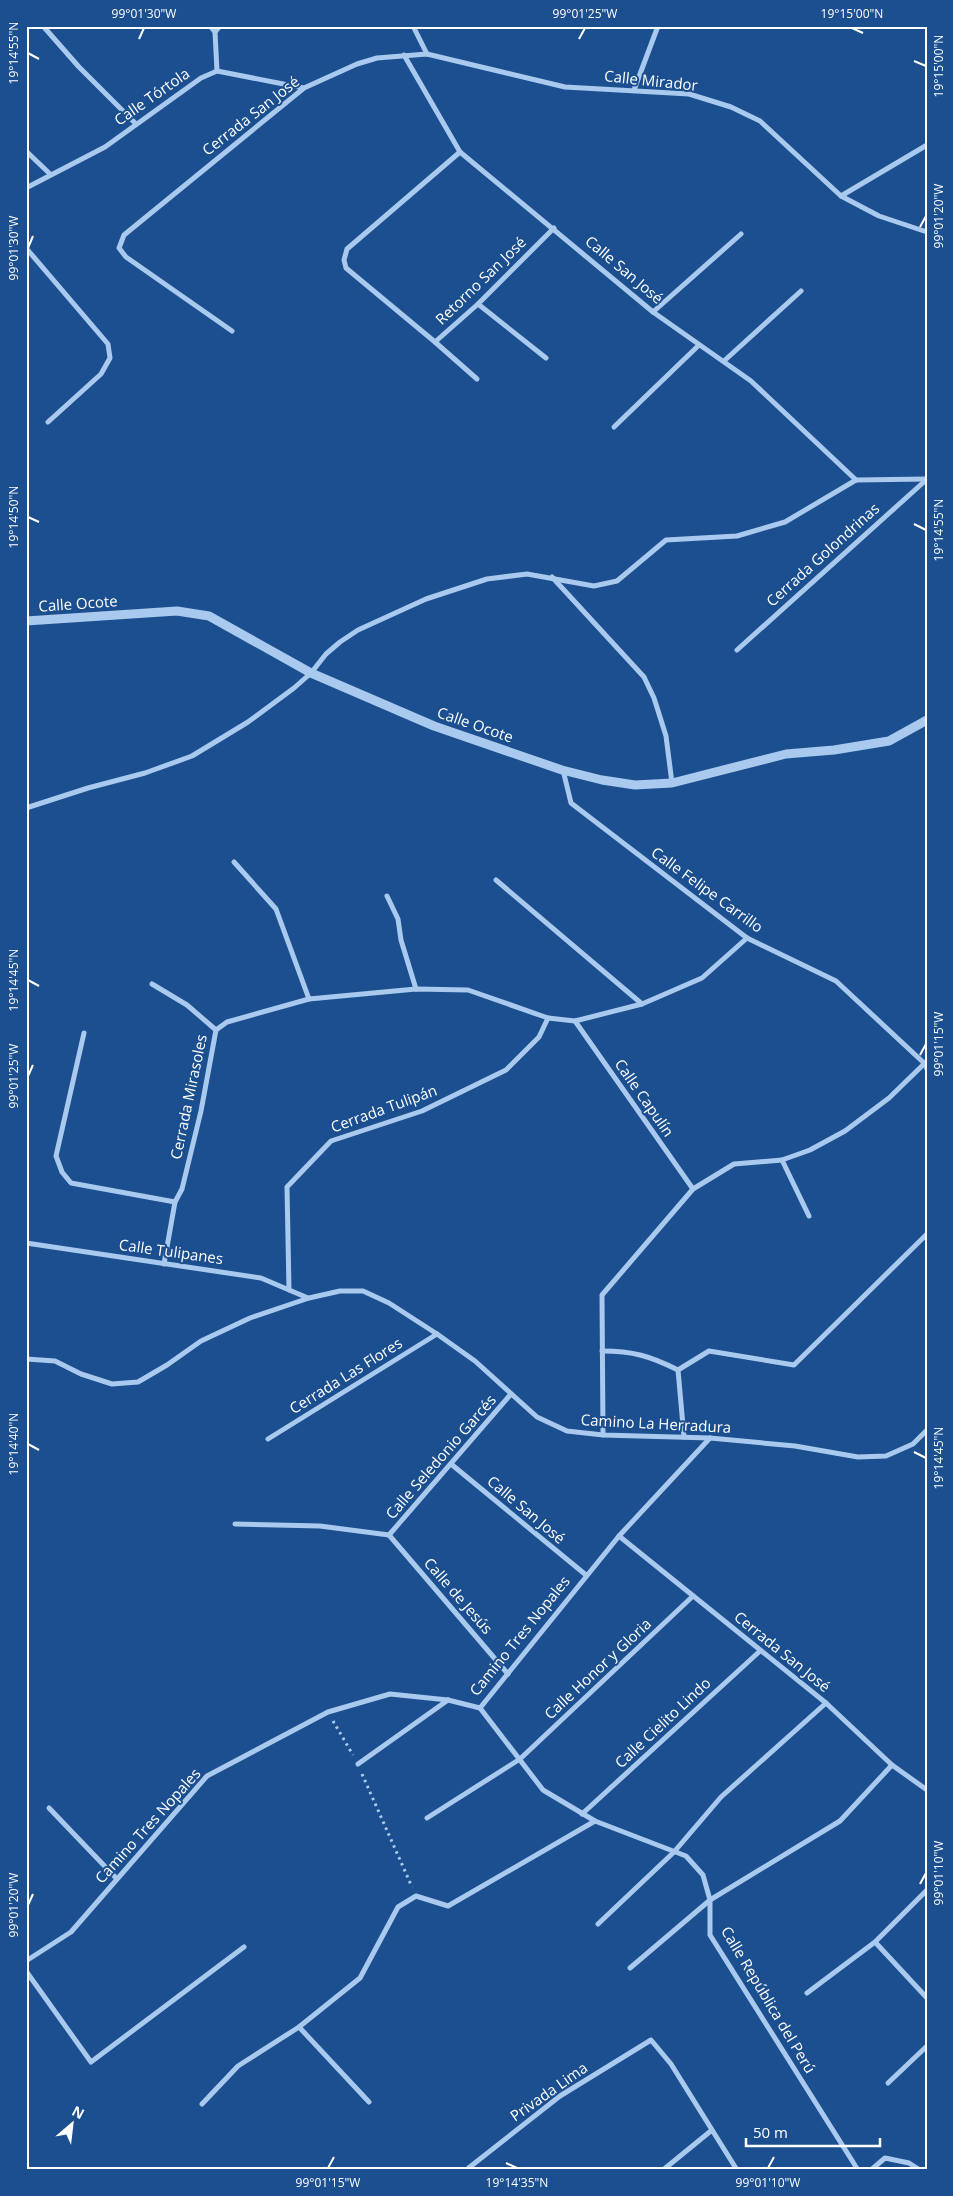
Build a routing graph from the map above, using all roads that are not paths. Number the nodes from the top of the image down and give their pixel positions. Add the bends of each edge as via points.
1 (43, 26) edge
2 (210, 26) edge
3 (220, 26) edge
4 (413, 26) edge
5 (658, 26) edge
6 (215, 32) junction
7 (427, 54) junction
8 (404, 56) junction
9 (217, 71) junction
10 (304, 88) junction
11 (634, 90) junction
12 (136, 123) junction
13 (927, 146) edge
14 (26, 151) edge
15 (460, 152) junction
16 (50, 174) junction
17 (26, 188) edge
18 (841, 196) junction
19 (554, 228) junction
20 (927, 232) edge
21 (741, 234) dead end
22 (26, 248) edge
23 (801, 291) dead end
24 (478, 304) junction
25 (653, 312) junction
26 (232, 331) dead end
27 (435, 342) junction
28 (699, 345) junction
29 (546, 358) dead end
30 (724, 361) junction
31 (477, 379) dead end
32 (48, 422) dead end
33 (614, 427) dead end
34 (856, 480) junction
35 (926, 480) edge
36 (552, 577) junction
37 (26, 621) edge
38 (737, 650) dead end
39 (312, 673) junction
40 (927, 720) edge
41 (562, 770) junction
42 (672, 783) junction
43 (26, 808) edge
44 (234, 862) dead end
45 (496, 880) dead end
46 (387, 896) dead end
47 (747, 938) junction
48 (152, 984) dead end
49 (416, 989) junction
50 (309, 999) junction
51 (642, 1004) junction
52 (548, 1018) junction
53 (575, 1021) junction
54 (216, 1030) junction
55 (84, 1033) dead end
56 (926, 1064) edge
57 (782, 1160) junction
58 (692, 1188) junction
59 (175, 1202) junction
60 (809, 1216) dead end
61 (927, 1234) edge
62 (26, 1244) edge
63 (164, 1264) junction
64 (289, 1290) junction
65 (309, 1298) junction
66 (437, 1334) junction
67 (602, 1352) junction
68 (26, 1359) edge
69 (678, 1370) junction
70 (511, 1394) junction
71 (927, 1430) edge
72 (603, 1435) junction
73 (684, 1437) junction
74 (710, 1438) junction
75 (268, 1439) dead end
76 (451, 1464) junction
77 (235, 1524) dead end
78 (389, 1535) junction
79 (619, 1536) junction
80 (586, 1575) junction
81 (692, 1596) junction
82 (760, 1650) junction
83 (508, 1674) junction
84 (448, 1700) junction
85 (826, 1703) junction
86 (480, 1708) junction
87 (520, 1759) junction
88 (358, 1764) road end
89 (892, 1766) junction
90 (927, 1790) edge
91 (49, 1808) dead end
92 (582, 1814) junction
93 (427, 1818) dead end
94 (595, 1821) junction
95 (674, 1852) junction
96 (117, 1879) junction
97 (927, 1890) edge
98 (710, 1900) junction
99 (598, 1924) dead end
100 (875, 1942) junction
101 (244, 1946) dead end
102 (26, 1961) edge
103 (630, 1968) dead end
104 (26, 1971) edge
105 (807, 1993) dead end
106 (927, 1998) edge
107 (299, 2028) junction
108 (927, 2046) edge
109 (888, 2083) dead end
110 (369, 2102) dead end
111 (202, 2104) dead end
112 (712, 2130) junction
113 (466, 2170) edge
114 (663, 2170) edge
115 (737, 2170) edge
116 (858, 2170) edge
117 (871, 2170) edge
118 (920, 2170) edge

1 - 12 street
2 - 6 street
3 - 6 street
4 - 7 street
5 - 11 street
6 - 9 street
7 - 8 street, Cerrada San José
7 - 11 street, Calle Mirador via 565,87
8 - 10 street, Cerrada San José via 377,58 357,64
8 - 15 street, Calle San José
9 - 10 street
9 - 12 street, Calle Tórtola via 201,78
10 - 26 street, Cerrada San José via 124,235 119,248 126,257
11 - 18 street, Calle Mirador via 689,94 731,107 760,121
12 - 16 street, Calle Tórtola via 105,147
13 - 18 street
14 - 16 street
15 - 19 street, Calle San José
15 - 27 street, Retorno San José via 347,250 344,260 346,268
16 - 17 street, Calle Tórtola
18 - 20 street, Calle Mirador via 879,216
19 - 24 street, Retorno San José
19 - 25 street, Calle San José
21 - 25 street
22 - 32 street via 108,344 110,358 101,374
23 - 30 street
24 - 27 street, Retorno San José
24 - 29 street
25 - 28 street, Calle San José
27 - 31 street
28 - 30 street, Calle San José
28 - 33 street
30 - 34 street, Calle San José via 751,381
34 - 35 street
34 - 36 street via 785,522 737,536 666,540 617,581 594,586
35 - 38 street, Cerrada Golondrinas
36 - 39 street via 526,574 488,578 426,599 358,630 326,654
36 - 42 street via 644,678 666,736
37 - 39 street, Calle Ocote via 177,611 209,616
39 - 41 street, Calle Ocote via 434,726
39 - 43 street via 248,722 192,756
40 - 42 street, Calle Ocote via 889,741 786,754
41 - 42 street, Calle Ocote via 635,785
41 - 47 street, Calle Felipe Carrillo via 571,803
44 - 50 street via 276,910
45 - 51 street
46 - 49 street via 398,919
47 - 51 street via 702,978
47 - 56 street, Calle Felipe Carrillo via 836,981
48 - 54 street via 188,1006
49 - 50 street, Cerrada Mirasoles
49 - 52 street, Cerrada Mirasoles via 468,990
50 - 54 street, Cerrada Mirasoles via 227,1022
51 - 53 street
52 - 53 street, Cerrada Mirasoles
52 - 64 street, Cerrada Tulipán via 539,1037 506,1070 422,1111 331,1141 287,1187
53 - 58 street, Calle Capulín
54 - 59 street, Cerrada Mirasoles via 201,1111 182,1189
55 - 59 street via 56,1156 62,1172 71,1183
56 - 57 street via 889,1098 845,1131 810,1150
57 - 58 street via 734,1164
57 - 60 street
58 - 67 street via 602,1295
59 - 63 street, Cerrada Mirasoles
61 - 69 street via 794,1365 709,1351
62 - 63 street, Calle Tulipanes
63 - 64 street, Calle Tulipanes via 261,1278
64 - 65 street, Calle Tulipanes
65 - 66 street, Camino La Herradura via 340,1291 363,1291 389,1303
65 - 68 street, Camino La Herradura via 250,1318 200,1341 138,1382 112,1384 54,1361
66 - 70 street, Camino La Herradura via 475,1361
66 - 75 street, Cerrada Las Flores
67 - 69 street via 619,1351 651,1357
67 - 72 street
69 - 73 street
70 - 72 street, Camino La Herradura via 537,1417 567,1431
70 - 76 street, Calle Seledonio Garcés
71 - 74 street, Camino La Herradura via 912,1444 886,1456 858,1457 795,1446
72 - 73 street, Camino La Herradura
73 - 74 street, Camino La Herradura
74 - 79 street, Camino Tres Nopales
76 - 78 street, Calle Seledonio Garcés
76 - 80 street, Calle San José
77 - 78 street via 320,1526
78 - 83 street, Calle de Jesús
79 - 80 street, Camino Tres Nopales
79 - 81 street, Cerrada San José
80 - 83 street, Camino Tres Nopales
81 - 82 street, Cerrada San José
81 - 87 street, Calle Honor y Gloria
82 - 85 street, Cerrada San José
82 - 92 street, Calle Cielito Lindo
83 - 86 street, Camino Tres Nopales
84 - 86 street, Camino Tres Nopales
84 - 88 street
84 - 96 street, Camino Tres Nopales via 390,1694 328,1712 207,1776
85 - 89 street, Cerrada San José
85 - 95 street via 721,1797
86 - 87 street, Calle República del Perú
87 - 92 street, Calle República del Perú via 543,1790
87 - 93 street, Calle Honor y Gloria
89 - 90 street, Cerrada San José
89 - 98 street via 840,1821
91 - 96 street
92 - 94 street, Calle República del Perú
94 - 95 street, Calle República del Perú
94 - 107 street via 448,1906 416,1896 398,1907 360,1978
95 - 98 street, Calle República del Perú via 686,1856 703,1875
95 - 99 street
96 - 102 street, Camino Tres Nopales via 71,1932
97 - 100 street
98 - 103 street
98 - 116 street, Calle República del Perú via 710,1935
100 - 105 street
100 - 106 street
101 - 104 street via 91,2062
107 - 110 street
107 - 111 street via 238,2066
108 - 109 street
112 - 113 street, Privada Lima via 671,2064 651,2040 560,2096
112 - 114 street
112 - 115 street
117 - 118 street via 885,2158 908,2163

